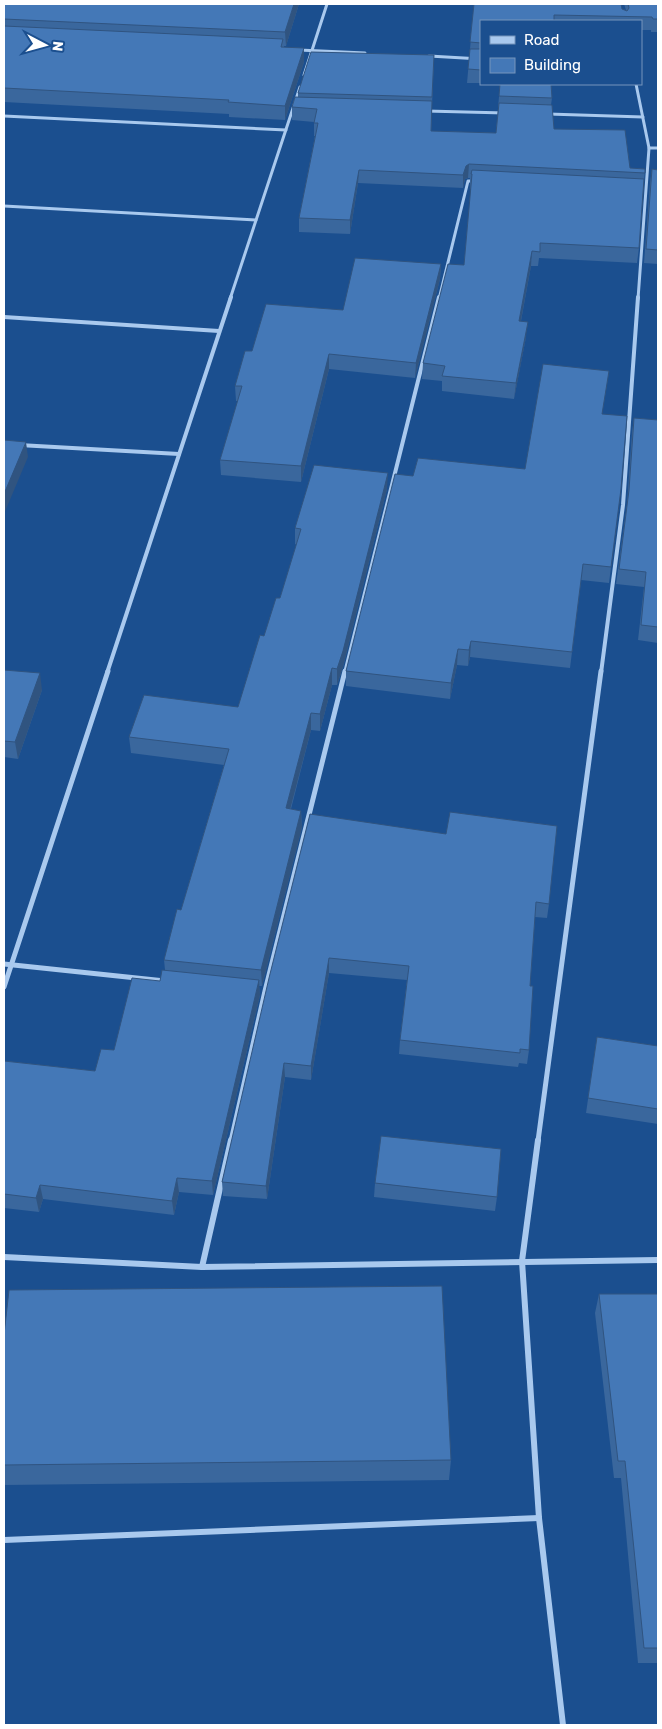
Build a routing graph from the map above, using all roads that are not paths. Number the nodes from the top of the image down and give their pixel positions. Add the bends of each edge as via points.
1 (327, 4) edge
2 (292, 50) edge
3 (312, 50) junction
4 (371, 53) edge
5 (421, 56) edge
6 (480, 59) edge
7 (636, 85) edge
8 (294, 107) junction
9 (303, 108) edge
10 (423, 111) edge
11 (513, 113) edge
12 (543, 114) edge
13 (4, 116) edge
14 (643, 117) junction
15 (286, 130) junction
16 (649, 148) junction
17 (658, 148) edge
18 (478, 182) edge
19 (636, 189) edge
20 (646, 190) junction
21 (4, 206) edge
22 (256, 220) junction
23 (4, 317) edge
24 (220, 332) junction
25 (14, 445) edge
26 (179, 454) junction
27 (4, 964) edge
28 (11, 965) junction
29 (168, 981) edge
30 (4, 987) edge
31 (256, 990) edge
32 (265, 991) junction
33 (4, 1257) edge
34 (658, 1260) edge
35 (522, 1261) junction
36 (202, 1267) junction
37 (539, 1518) junction
38 (4, 1540) edge
39 (563, 1725) edge

1 - 3 street
2 - 3 street
3 - 4 street
3 - 8 street
5 - 6 street
7 - 14 street
8 - 9 street
8 - 15 street
10 - 11 street
12 - 14 street
13 - 15 street
14 - 16 street
15 - 22 street
16 - 17 street
16 - 20 street
18 - 32 street via 468,181
19 - 20 street
20 - 35 street via 623,505
21 - 22 street
22 - 24 street
23 - 24 street
24 - 26 street
25 - 26 street
26 - 28 street
27 - 28 street
28 - 29 street
28 - 30 street
31 - 32 street
32 - 36 street
33 - 36 street
34 - 35 street
35 - 36 street
35 - 37 street
37 - 38 street
37 - 39 street

